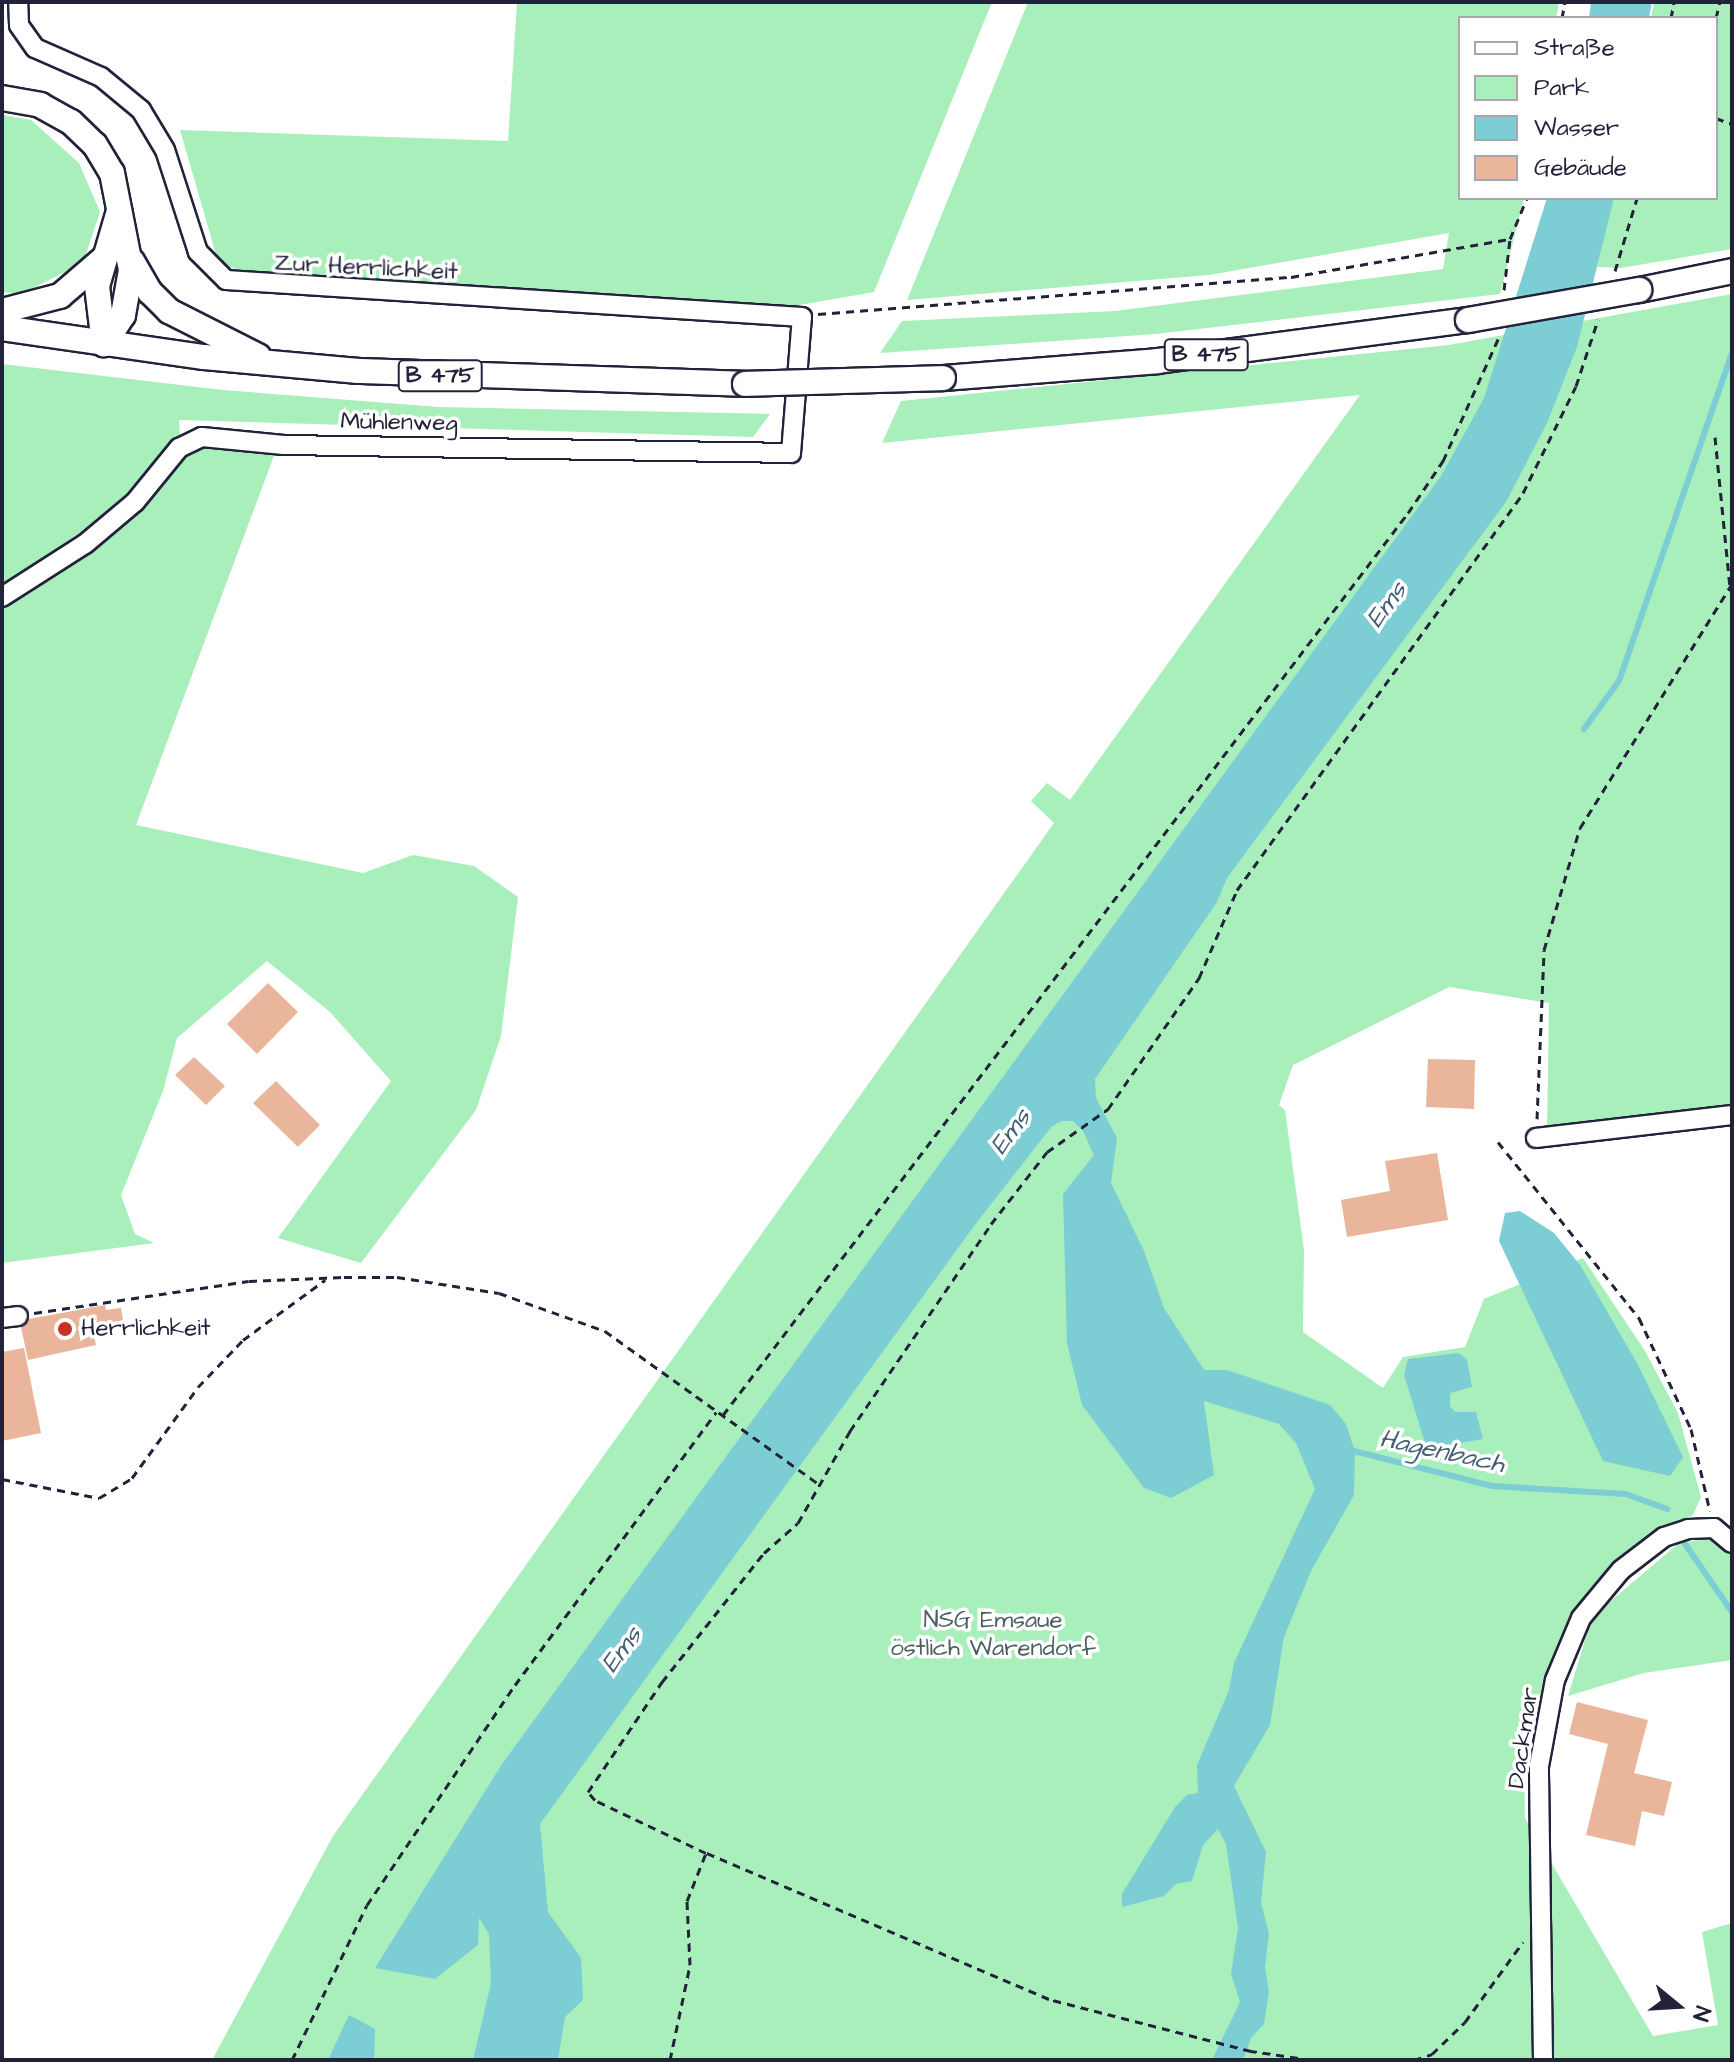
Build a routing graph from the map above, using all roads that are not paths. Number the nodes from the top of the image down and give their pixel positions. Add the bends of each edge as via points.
1 (18, 2) edge
2 (2, 98) edge
3 (120, 205) junction
4 (130, 256) junction
5 (104, 257) junction
6 (1732, 271) edge
7 (2, 311) edge
8 (2, 328) edge
9 (104, 344) junction
10 (275, 364) junction
11 (795, 389) joint
12 (2, 597) edge
13 (1732, 1115) edge
14 (1536, 1138) road end
15 (1732, 1543) edge
16 (1543, 2060) edge

1 - 11 street, Zur Herrlichkeit via 19,25 35,48 101,77 141,110 165,150 198,252 226,280 802,317
2 - 3 main road via 40,105 85,133 108,166
3 - 4 main road
3 - 5 main road
4 - 9 main road via 128,299
4 - 10 main road via 150,292 169,311
5 - 7 main road via 60,296
5 - 9 main road via 96,302
6 - 10 main road, B 475, bridge via 1468,320 1157,361 943,378 745,384 523,380
8 - 9 main road, B 475
9 - 10 main road, B 475
11 - 12 street, Mühlenweg via 791,453 193,440 179,448 115,520
13 - 14 street
15 - 16 street, Dackmar via 1714,1528 1688,1529 1664,1537 1621,1570 1581,1618 1555,1680 1539,1766

